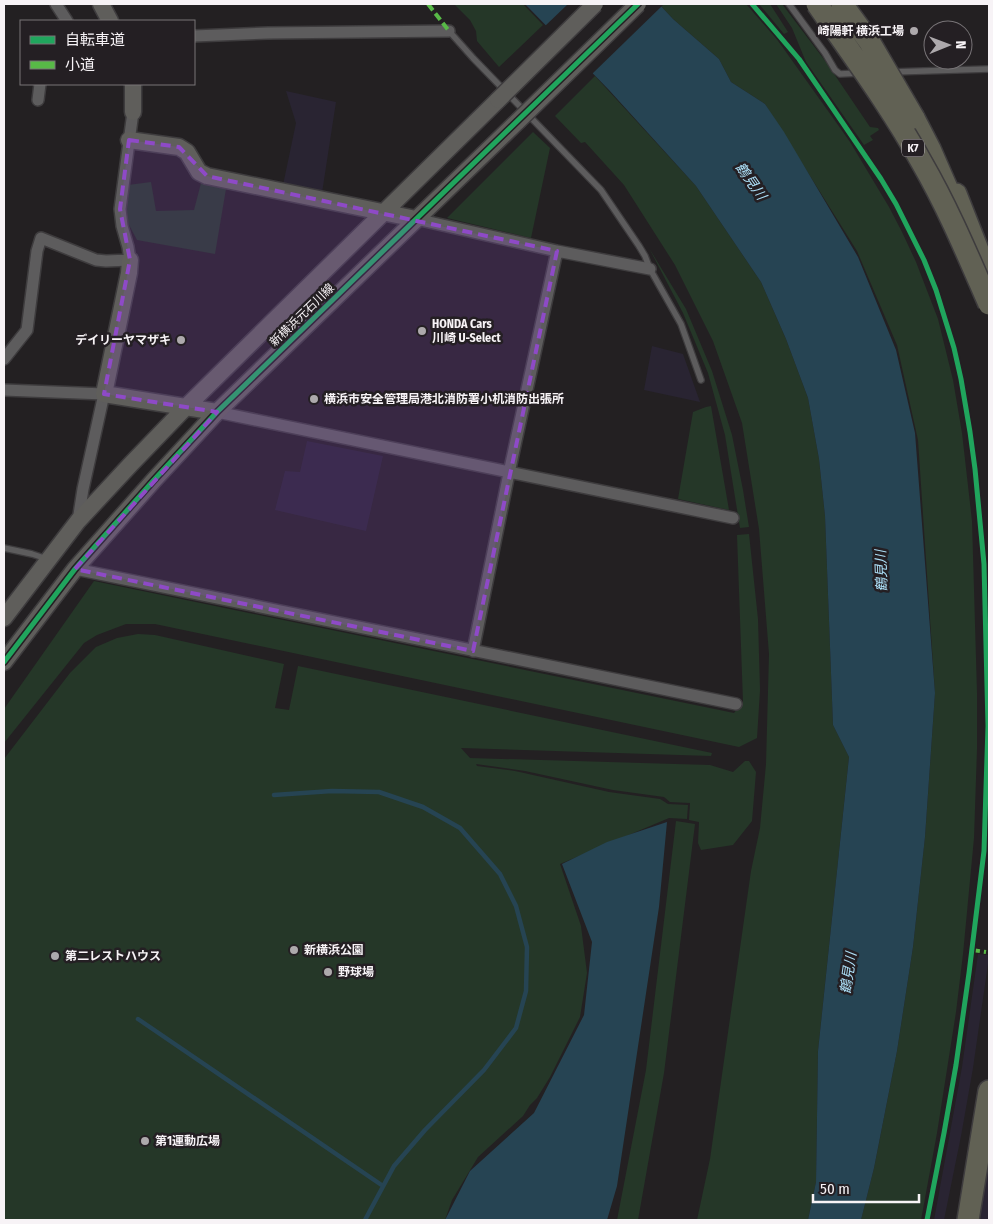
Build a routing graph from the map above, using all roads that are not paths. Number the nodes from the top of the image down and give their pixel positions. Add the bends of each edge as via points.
1 (56, 4) edge
2 (101, 4) edge
3 (595, 4) edge
4 (638, 4) edge
5 (789, 4) edge
6 (816, 4) edge
7 (824, 4) edge
8 (842, 4) edge
9 (849, 4) edge
10 (66, 20) edge
11 (109, 20) edge
12 (449, 31) joint
13 (195, 36) edge
14 (989, 68) edge
15 (880, 72) dead end
16 (870, 73) dead end
17 (40, 85) edge
18 (133, 85) edge
19 (38, 100) dead end
20 (133, 112) joint
21 (128, 140) junction
22 (384, 213) junction
23 (416, 219) junction
24 (557, 251) junction
25 (130, 260) junction
26 (650, 269) junction
27 (989, 278) edge
28 (989, 284) edge
29 (989, 302) edge
30 (4, 359) edge
31 (701, 380) dead end
32 (4, 390) edge
33 (104, 394) junction
34 (187, 406) junction
35 (217, 412) junction
36 (509, 473) junction
37 (733, 518) dead end
38 (78, 521) junction
39 (4, 548) edge
40 (49, 560) junction
41 (75, 569) junction
42 (4, 618) edge
43 (474, 650) junction
44 (4, 662) edge
45 (736, 704) dead end
46 (989, 1091) edge
47 (989, 1129) edge
48 (968, 1220) edge
49 (974, 1220) edge

1 - 10 street
2 - 11 street
3 - 22 street, 新横浜元石川線, bridge
4 - 23 street, 新横浜元石川線, bridge
5 - 16 lane via 835,70 840,74
6 - 29 highway, K7, bridge via 884,100 922,163
7 - 28 highway, K7 via 888,96 927,161 972,244
8 - 29 highway, K7, bridge via 868,41 930,149 977,262
9 - 27 highway, K7 via 919,115 960,202
12 - 13 street
12 - 26 lane via 596,184 639,246
14 - 15 lane
17 - 19 street
18 - 20 street
20 - 21 street
21 - 22 street via 179,148 187,152 199,172 207,176
21 - 25 street via 120,209
22 - 23 street
22 - 34 street, 新横浜元石川線
23 - 24 street
23 - 35 street, 新横浜元石川線
24 - 26 street
24 - 36 street
25 - 30 street via 96,260 41,238 27,330
25 - 33 street
26 - 31 lane via 681,324
32 - 33 street
33 - 34 street
33 - 38 street
34 - 35 street
34 - 38 street, 新横浜元石川線
35 - 36 street
35 - 41 street, 新横浜元石川線
36 - 37 street
36 - 43 street
38 - 40 street, 新横浜元石川線
39 - 40 lane
40 - 42 street, 新横浜元石川線
41 - 43 street
41 - 44 street, 新横浜元石川線
43 - 45 street
46 - 48 highway
47 - 49 highway

